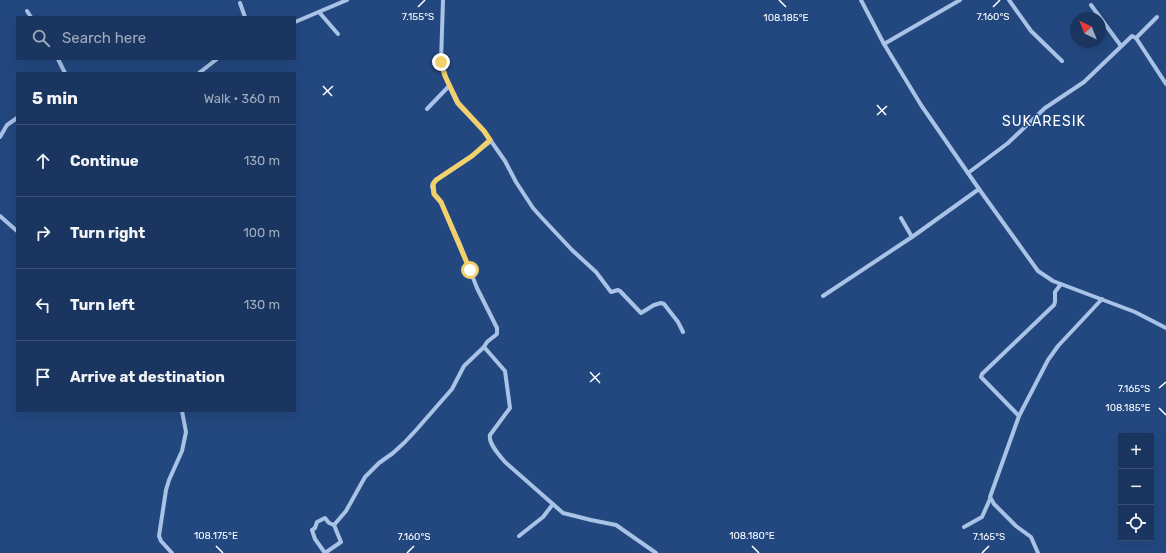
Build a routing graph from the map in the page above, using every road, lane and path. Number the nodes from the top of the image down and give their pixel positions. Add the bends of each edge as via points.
1 (347, 0) edge
2 (443, 0) edge
3 (861, 0) edge
4 (960, 0) edge
5 (1009, 0) edge
6 (240, 4) dead end
7 (1092, 4) dead end
8 (27, 11) dead end
9 (319, 12) junction
10 (30, 16) edge
11 (245, 16) edge
12 (1157, 17) dead end
13 (296, 22) edge
14 (338, 34) dead end
15 (1136, 38) junction
16 (884, 44) junction
17 (1121, 46) junction
18 (58, 60) edge
19 (216, 60) edge
20 (1062, 61) dead end
21 (64, 72) edge
22 (200, 72) edge
23 (1166, 84) edge
24 (449, 86) junction
25 (427, 109) dead end
26 (16, 119) edge
27 (0, 137) edge
28 (490, 140) junction
29 (968, 173) junction
30 (979, 189) junction
31 (0, 216) edge
32 (901, 218) dead end
33 (16, 230) edge
34 (912, 237) junction
35 (1061, 284) junction
36 (823, 296) dead end
37 (1102, 299) junction
38 (1166, 328) edge
39 (683, 332) dead end
40 (484, 347) junction
41 (182, 412) edge
42 (1019, 416) junction
43 (990, 499) junction
44 (553, 504) junction
45 (334, 525) junction
46 (964, 527) dead end
47 (519, 536) dead end
48 (172, 553) edge
49 (325, 553) edge
50 (656, 553) edge
51 (1038, 553) edge

1 - 9 street
2 - 24 street via 441,62
3 - 16 street
4 - 16 street
5 - 20 street via 1032,31
6 - 11 street
7 - 17 street
8 - 10 street
9 - 13 street
9 - 14 street
12 - 15 street
15 - 17 street via 1132,36
15 - 23 street
16 - 29 street via 921,105
17 - 29 street via 1084,82 1046,107 1008,143
18 - 21 street
19 - 22 street
24 - 25 street
24 - 28 street via 458,103
26 - 27 street via 7,126
28 - 39 street via 533,208 596,272 611,292 619,291 641,313 654,305 664,304
28 - 40 street via 472,156 436,180 432,186 497,328 497,334
29 - 30 street
30 - 34 street
30 - 35 street via 1038,271
31 - 33 street
32 - 34 street
34 - 36 street
35 - 37 street
35 - 42 street via 1055,292 1054,305 981,377
37 - 38 street
37 - 42 street via 1051,355
40 - 44 street via 505,371 510,408 490,434 490,439 505,462
40 - 45 street via 464,366 452,389 417,429 365,477 346,511
41 - 48 street via 186,432 182,451 166,490 159,536 161,542
42 - 43 street
43 - 46 street via 982,517
43 - 51 street via 1016,526 1031,537
44 - 47 street via 543,517
44 - 50 street via 567,514 619,526
45 - 49 street via 341,542
45 - 49 street via 325,518 317,522 312,530

